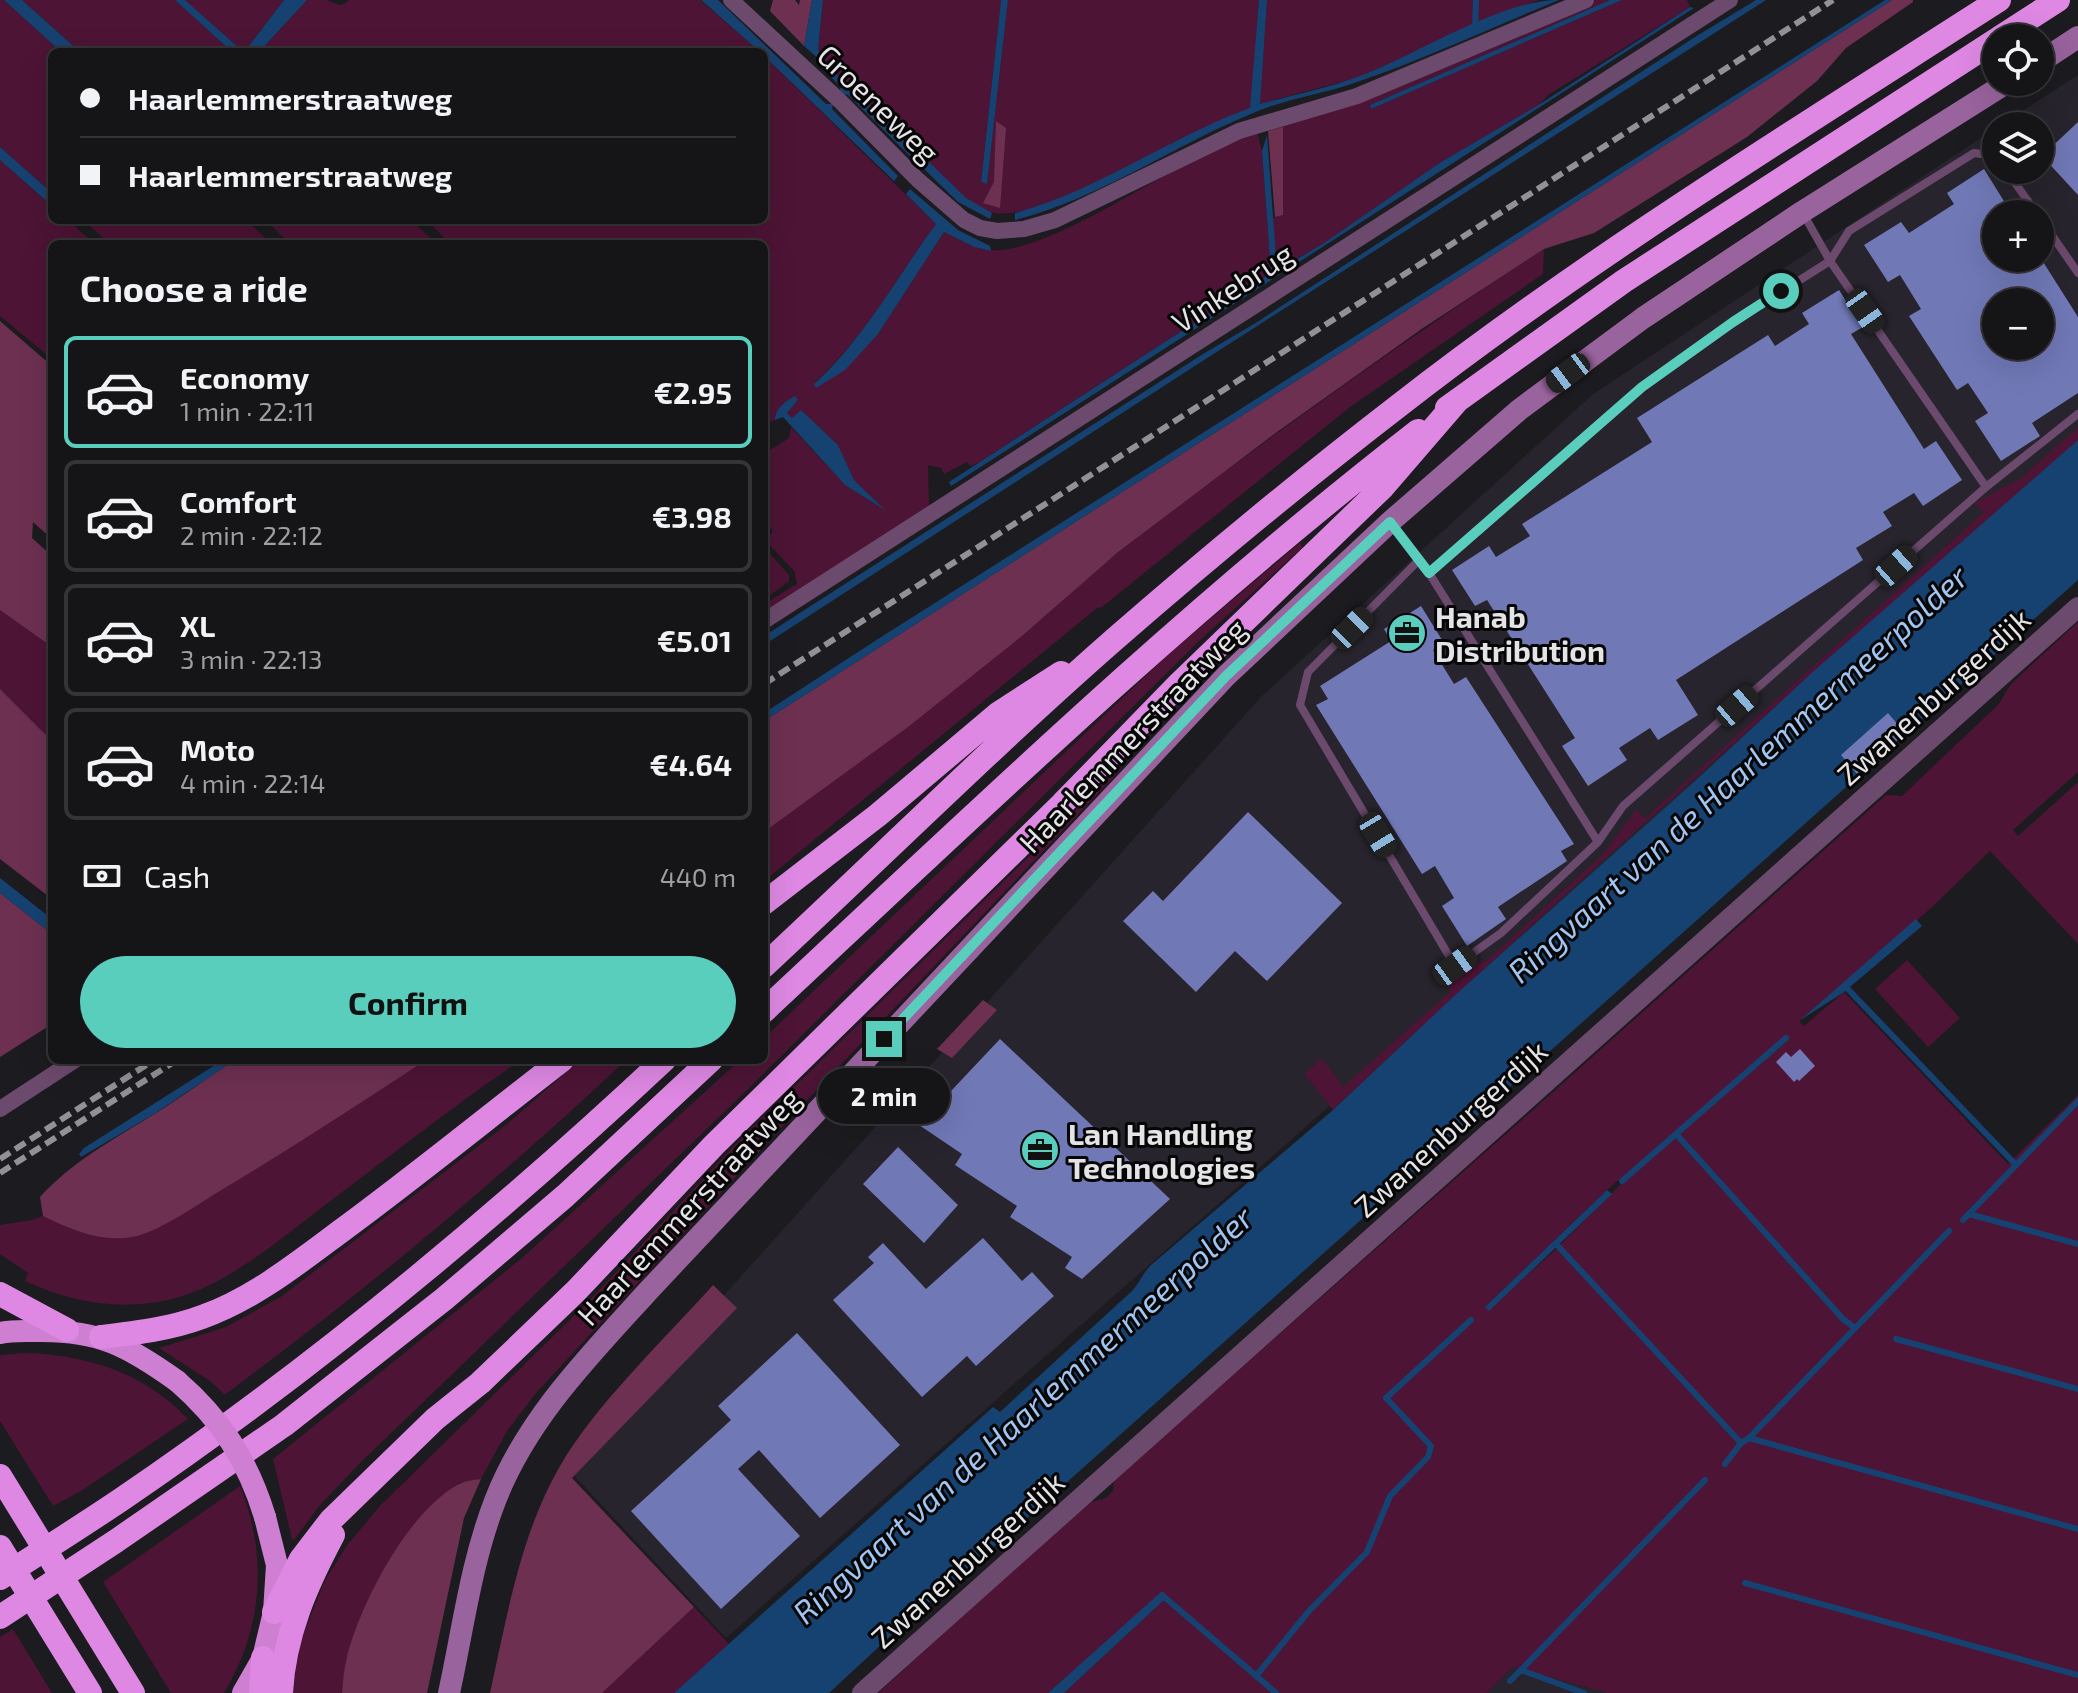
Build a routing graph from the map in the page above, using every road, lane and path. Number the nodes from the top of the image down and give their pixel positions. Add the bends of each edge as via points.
1 (731, 0) edge
2 (1586, 0) edge
3 (1730, 0) edge
4 (1999, 0) edge
5 (2058, 0) edge
6 (2021, 24) edge
7 (2078, 37) edge
8 (1982, 49) edge
9 (2054, 53) edge
10 (1986, 96) edge
11 (1982, 154) edge
12 (1802, 212) junction
13 (2054, 239) edge
14 (1830, 261) junction
15 (2078, 273) edge
16 (1458, 400) junction
17 (2078, 414) edge
18 (1986, 487) junction
19 (1390, 522) junction
20 (1418, 561) junction
21 (1429, 573) junction
22 (2078, 607) edge
23 (768, 618) edge
24 (1114, 640) junction
25 (1598, 842) junction
26 (768, 900) edge
27 (768, 962) edge
28 (768, 1007) edge
29 (69, 1064) edge
30 (557, 1064) edge
31 (660, 1064) edge
32 (707, 1064) edge
33 (0, 1109) edge
34 (0, 1294) edge
35 (67, 1330) junction
36 (0, 1333) edge
37 (101, 1337) junction
38 (0, 1476) edge
39 (366, 1487) junction
40 (0, 1547) edge
41 (0, 1578) edge
42 (274, 1612) junction
43 (0, 1617) edge
44 (263, 1658) junction
45 (90, 1693) edge
46 (133, 1693) edge
47 (243, 1693) edge
48 (261, 1693) edge
49 (281, 1693) edge
50 (449, 1693) edge
51 (862, 1693) edge

1 - 2 street, Groeneweg via 964,220 997,231 1055,220 1239,131 1357,96
3 - 23 street, Vinkebrug
4 - 24 highway via 1694,195 1523,312 1251,523
5 - 6 highway
7 - 9 main road
8 - 16 highway via 1624,281
10 - 12 main road, Haarlemmerstraatweg
11 - 14 lane via 1974,153 1849,231
12 - 14 lane
12 - 19 main road, Haarlemmerstraatweg via 1643,318 1531,401
13 - 15 lane
14 - 18 lane
14 - 21 lane via 1642,387
16 - 28 highway via 1212,598
16 - 39 highway via 1383,487 714,1145 576,1291
17 - 18 lane
18 - 25 lane via 1623,806
19 - 20 lane
19 - 50 main road, Haarlemmerstraatweg via 1226,676 561,1388 523,1444 495,1501 471,1583
20 - 21 lane
20 - 25 lane via 1308,672 1300,705 1455,966 1501,933
21 - 25 lane
22 - 51 street, Zwanenburgerdijk
24 - 26 highway via 999,713
24 - 27 highway
29 - 33 street
30 - 37 highway via 383,1200 244,1298 190,1320
31 - 41 highway via 542,1172 353,1330 123,1499
32 - 43 highway via 565,1196 284,1425
34 - 35 highway
35 - 36 highway
35 - 37 highway
37 - 42 highway, bridge via 177,1381 233,1441 265,1517 277,1565
38 - 46 highway, bridge
39 - 42 highway via 301,1559
39 - 49 highway via 339,1525 301,1601 289,1635
40 - 45 highway, bridge
42 - 44 highway
44 - 47 highway
44 - 48 highway

